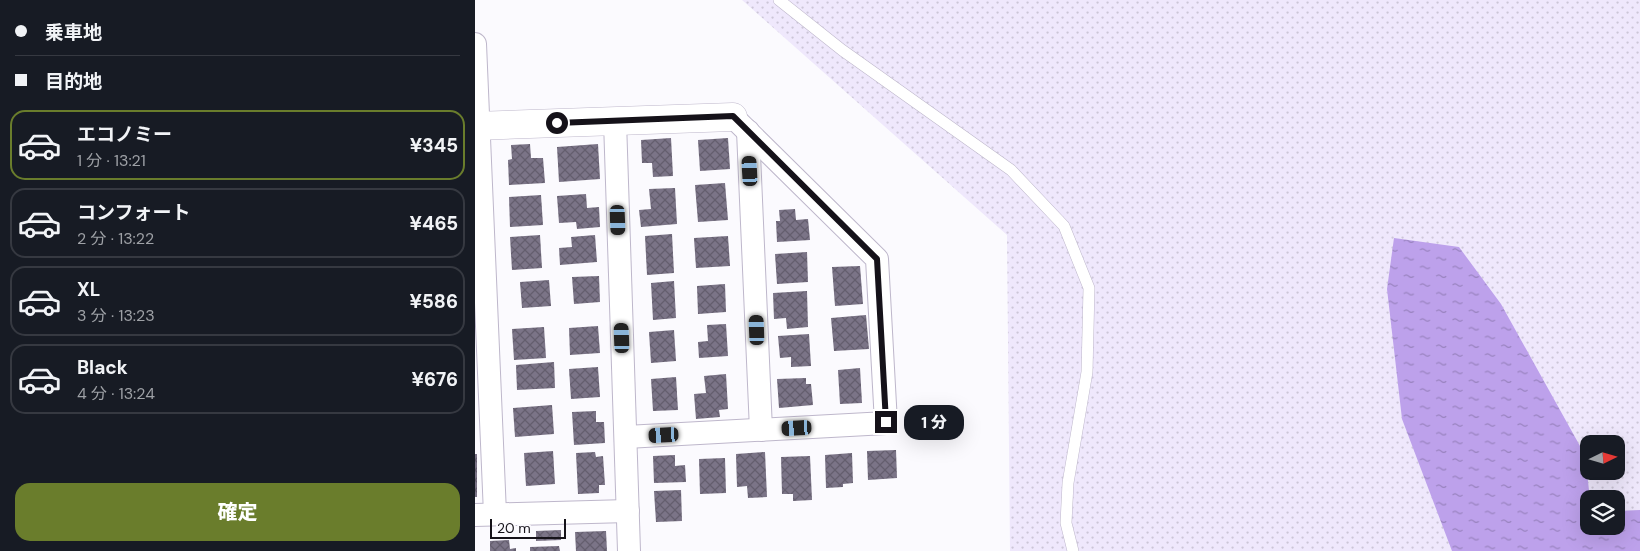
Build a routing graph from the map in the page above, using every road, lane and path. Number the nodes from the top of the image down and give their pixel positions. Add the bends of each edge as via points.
1 (779, 0) edge
2 (475, 44) edge
3 (615, 120) junction
4 (741, 124) junction
5 (477, 126) edge
6 (761, 430) junction
7 (626, 437) junction
8 (628, 511) junction
9 (485, 514) edge
10 (629, 551) edge
11 (1073, 551) edge

1 - 11 lane via 842,50 1011,170 1064,226 1089,288 1087,372 1069,483 1067,523
2 - 5 street
3 - 4 street
3 - 5 street
3 - 7 street
4 - 6 street
4 - 6 street via 877,259 886,422
5 - 9 street
6 - 7 street
7 - 8 street
8 - 9 street
8 - 10 street

